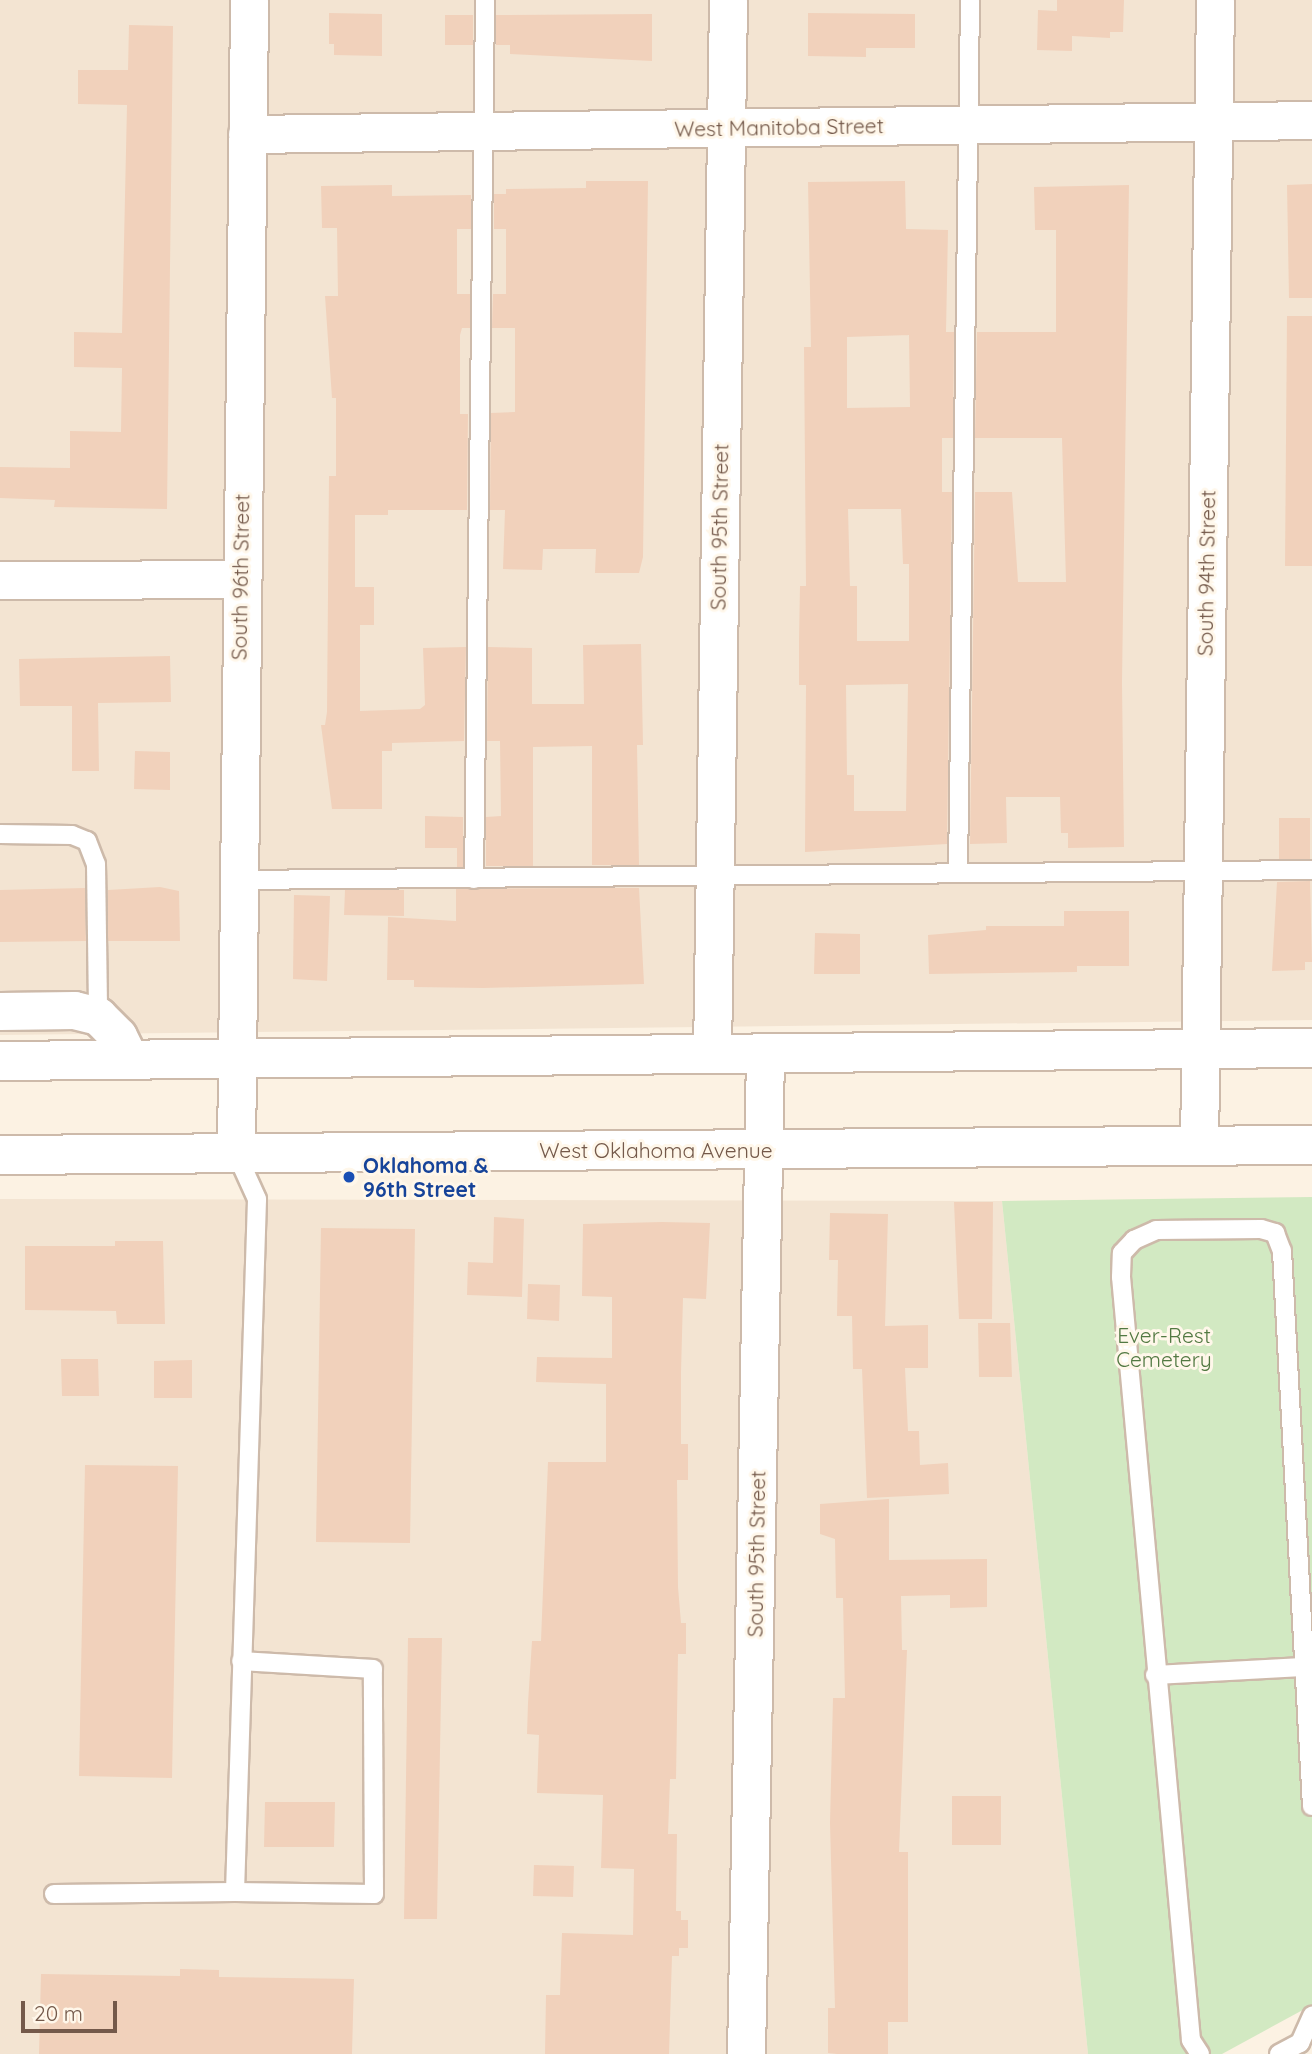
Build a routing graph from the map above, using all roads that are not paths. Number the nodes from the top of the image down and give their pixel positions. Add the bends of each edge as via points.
1 (249, 0) edge
2 (485, 0) edge
3 (728, 0) edge
4 (970, 0) edge
5 (1215, 0) edge
6 (1312, 120) edge
7 (1213, 121) junction
8 (968, 125) junction
9 (726, 127) junction
10 (485, 131) junction
11 (247, 134) junction
12 (240, 579) junction
13 (0, 580) edge
14 (0, 834) edge
15 (1312, 870) edge
16 (958, 871) junction
17 (1200, 873) junction
18 (713, 874) junction
19 (474, 879) junction
20 (236, 880) junction
21 (0, 1012) edge
22 (98, 1016) junction
23 (1312, 1048) edge
24 (1198, 1049) junction
25 (712, 1054) junction
26 (765, 1054) junction
27 (234, 1058) junction
28 (129, 1059) junction
29 (0, 1061) edge
30 (1312, 1145) edge
31 (1199, 1146) junction
32 (765, 1149) junction
33 (236, 1153) junction
34 (0, 1155) edge
35 (242, 1661) junction
36 (1303, 1667) junction
37 (1154, 1675) junction
38 (1312, 1806) edge
39 (235, 1892) junction
40 (54, 1894) dead end
41 (1312, 2016) edge
42 (746, 2054) edge
43 (1200, 2054) edge
44 (1279, 2054) edge

1 - 11 street, South 96th Street
2 - 10 lane
3 - 9 street, South 95th Street
4 - 8 lane
5 - 7 street, South 94th Street
6 - 7 street, West Manitoba Street
7 - 8 street, West Manitoba Street
7 - 17 street, South 94th Street
8 - 9 street, West Manitoba Street
8 - 16 lane
9 - 10 street, West Manitoba Street
9 - 18 street, South 95th Street
10 - 11 street, West Manitoba Street
10 - 19 lane
11 - 12 street, South 96th Street
12 - 13 street
12 - 20 street, South 96th Street
14 - 22 lane via 72,835 87,841 96,864
15 - 17 lane
16 - 17 lane
16 - 18 lane
17 - 24 street, South 94th Street
18 - 19 lane
18 - 25 street, South 95th Street
19 - 20 lane
20 - 27 street, South 96th Street
21 - 22 street via 74,1010
22 - 28 street via 118,1036
23 - 24 main road
24 - 26 main road
24 - 31 street, South 94th Street
25 - 26 main road
25 - 27 main road
26 - 32 street, South 95th Street
27 - 28 main road
27 - 33 street, South 96th Street
28 - 29 main road
30 - 31 main road, West Oklahoma Avenue
31 - 32 main road, West Oklahoma Avenue
32 - 33 main road, West Oklahoma Avenue
32 - 42 street, South 95th Street
33 - 34 main road, West Oklahoma Avenue
33 - 35 lane via 257,1199
35 - 39 lane
35 - 39 lane via 373,1669 374,1894
36 - 37 lane
36 - 37 lane via 1282,1251 1275,1233 1261,1229 1156,1230 1134,1240 1122,1253 1121,1277
36 - 38 lane
37 - 43 lane via 1191,2040
39 - 40 lane
41 - 44 lane via 1300,2043

